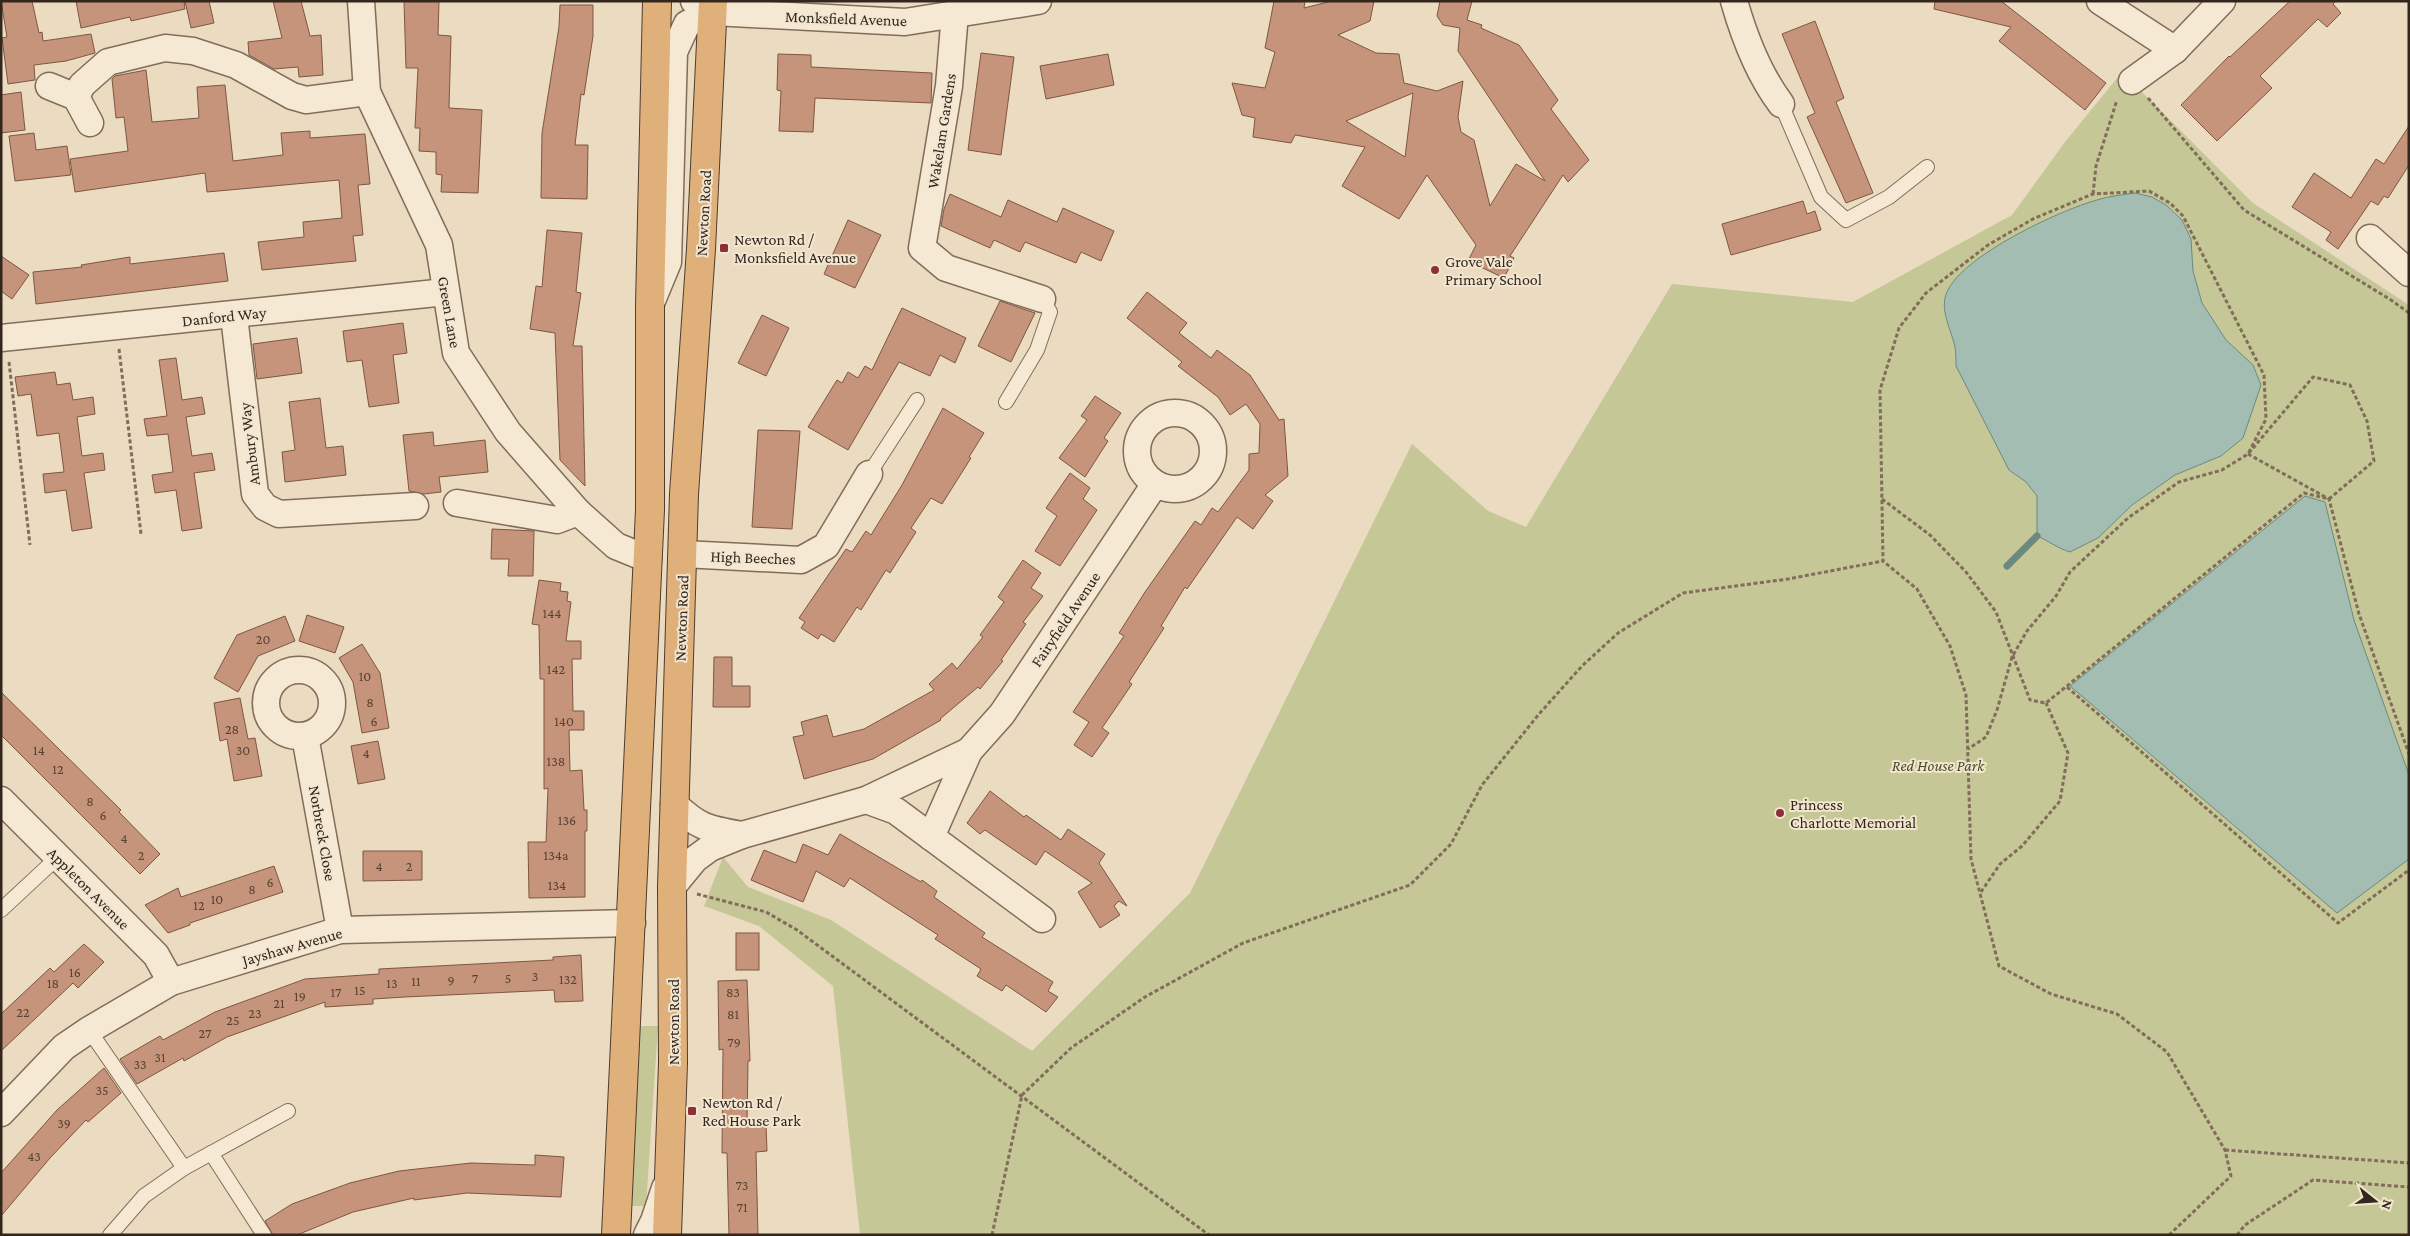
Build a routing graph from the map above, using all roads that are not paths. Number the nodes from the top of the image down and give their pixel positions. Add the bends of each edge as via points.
1 (361, 1) edge
2 (657, 1) edge
3 (1038, 1) edge
4 (1734, 1) edge
5 (2100, 1) edge
6 (2222, 1) edge
7 (707, 5) edge
8 (955, 13) junction
9 (2175, 50) junction
10 (2132, 81) road end
11 (49, 86) dead end
12 (367, 92) junction
13 (76, 97) junction
14 (1781, 104) joint
15 (90, 123) dead end
16 (1927, 167) dead end
17 (2370, 238) dead end
18 (2403, 258) edge
19 (446, 292) junction
20 (1042, 299) joint
21 (650, 305) junction
22 (234, 316) junction
23 (4, 339) edge
24 (917, 400) dead end
25 (1006, 402) dead end
26 (869, 474) joint
27 (1155, 484) dead end
28 (457, 502) dead end
29 (415, 506) dead end
30 (578, 512) junction
31 (683, 554) junction
32 (648, 559) junction
33 (305, 736) dead end
34 (969, 751) junction
35 (1, 800) edge
36 (866, 800) junction
37 (674, 804) junction
38 (742, 835) junction
39 (931, 837) junction
40 (58, 857) junction
41 (672, 887) junction
42 (1, 910) edge
43 (1042, 919) dead end
44 (632, 923) junction
45 (340, 930) junction
46 (171, 982) junction
47 (90, 1030) junction
48 (288, 1111) dead end
49 (1, 1113) edge
50 (210, 1153) junction
51 (184, 1168) junction
52 (670, 1173) junction
53 (110, 1235) edge
54 (264, 1235) edge
55 (616, 1235) edge
56 (647, 1235) edge
57 (667, 1235) edge

1 - 12 street, Green Lane
2 - 21 highway
3 - 8 street, Monksfield Avenue
4 - 14 street via 1770,89
5 - 9 street
6 - 9 street
7 - 8 street, Monksfield Avenue via 905,22
7 - 21 street, Monksfield Avenue via 688,24 674,52 668,262
7 - 31 highway, Newton Road via 701,248 684,494
8 - 20 street, Wakelam Gardens via 949,86 922,248 946,268
9 - 10 street
11 - 13 street
12 - 13 street via 306,100 292,96 236,65 192,51 165,48 108,62 82,85
12 - 19 street, Green Lane via 439,245
13 - 15 street
14 - 16 lane via 1821,197 1846,220 1888,198
17 - 18 street
19 - 22 street, Danford Way
19 - 30 street, Green Lane via 456,353 508,432
20 - 25 lane via 1050,312 1038,350
21 - 32 highway
22 - 23 street, Danford Way
22 - 29 street, Ambury Way via 255,494 265,508 279,514
24 - 26 lane
26 - 31 street, High Beeches via 826,546 801,560
27 - 34 street, Fairyfield Avenue via 1002,714
28 - 30 street via 557,520
30 - 32 street, Green Lane via 616,546
31 - 37 highway, Newton Road
32 - 44 highway
33 - 45 street, Norbreck Close
34 - 36 street, Fairyfield Avenue
34 - 39 street, Fairyfield Avenue
35 - 40 street, Appleton Avenue
36 - 38 street, Fairyfield Avenue
36 - 39 street via 896,811
37 - 38 street, Fairyfield Avenue via 693,822 711,830
37 - 41 highway, Newton Road
38 - 41 street, Fairyfield Avenue via 710,848 695,859
39 - 43 street
40 - 42 lane
40 - 46 street, Appleton Avenue via 156,955
41 - 52 highway, Newton Road
44 - 45 street, Jayshaw Avenue
44 - 55 highway
45 - 46 street, Jayshaw Avenue
46 - 47 street, Jayshaw Avenue
47 - 49 street, Jayshaw Avenue via 64,1047
47 - 51 lane
48 - 50 lane
50 - 51 lane
50 - 54 lane
51 - 53 lane via 144,1196
52 - 56 street
52 - 57 highway, Newton Road

